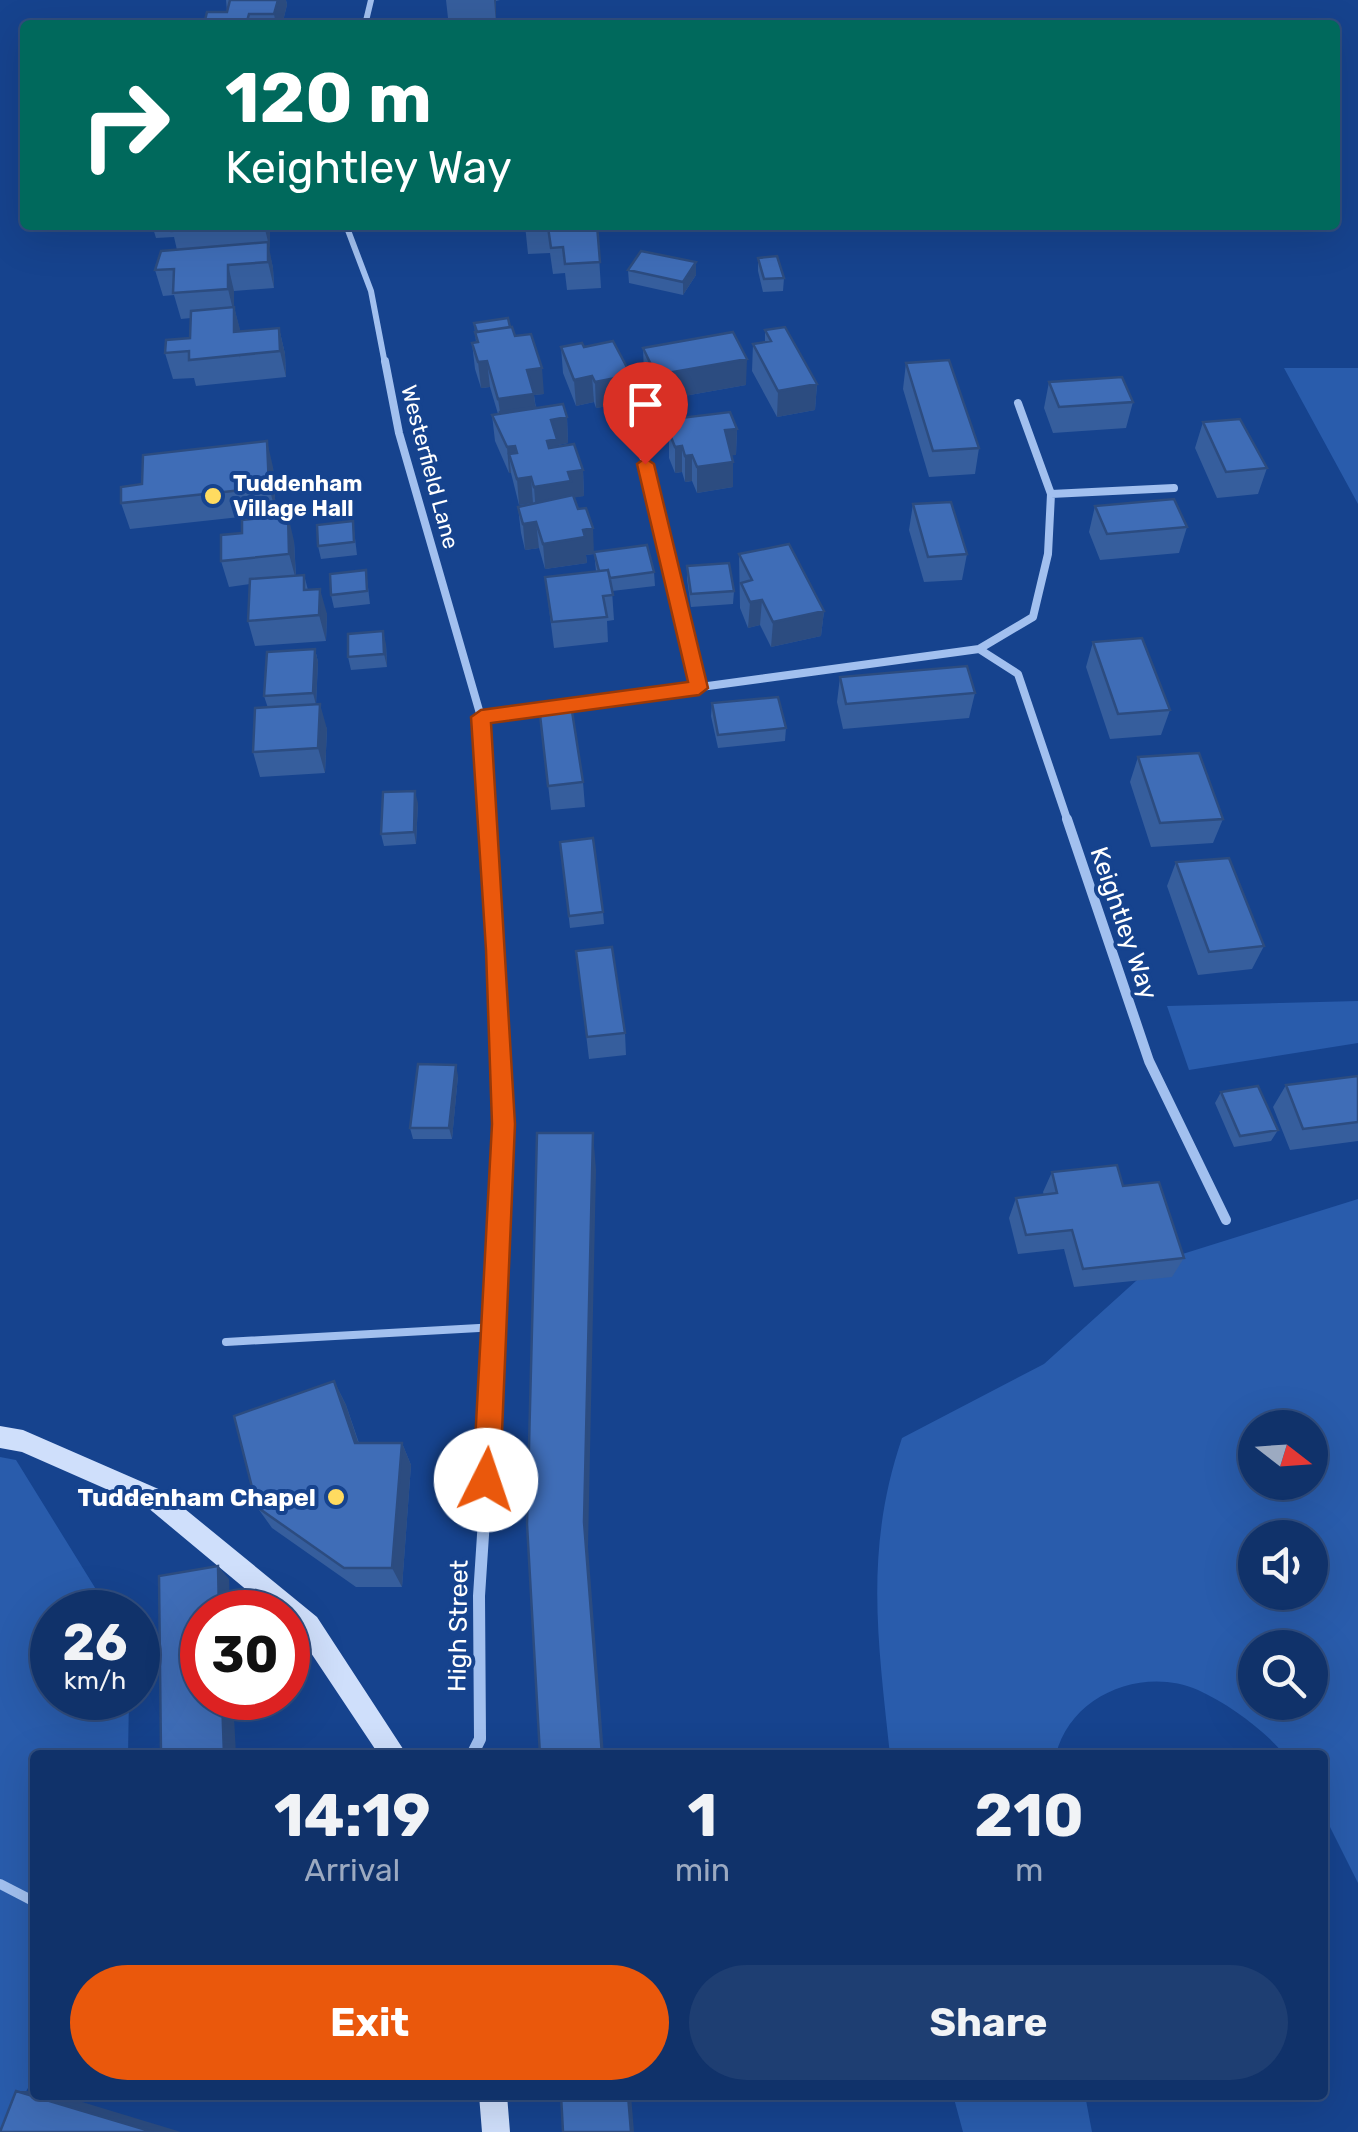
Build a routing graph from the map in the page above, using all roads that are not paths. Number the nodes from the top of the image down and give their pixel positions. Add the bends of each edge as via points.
1 (348, 230) edge
2 (1018, 403) dead end
3 (636, 426) dead end
4 (1174, 488) dead end
5 (1050, 494) junction
6 (980, 649) junction
7 (699, 688) junction
8 (481, 717) junction
9 (1226, 1220) dead end
10 (497, 1327) junction
11 (226, 1342) dead end
12 (0, 1436) edge
13 (391, 1750) edge
14 (475, 1750) edge
15 (0, 1884) edge
16 (30, 1899) edge

1 - 8 street, Westerfield Lane via 371,291 399,433
2 - 5 street
3 - 7 street
4 - 5 street
5 - 6 street via 1048,554 1034,617
6 - 7 street
6 - 9 street, Keightley Way via 1018,674 1149,1061
7 - 8 street
8 - 10 street, High Street via 504,1124
10 - 11 lane
10 - 14 street, High Street
12 - 13 street via 155,1499 308,1626
15 - 16 lane

